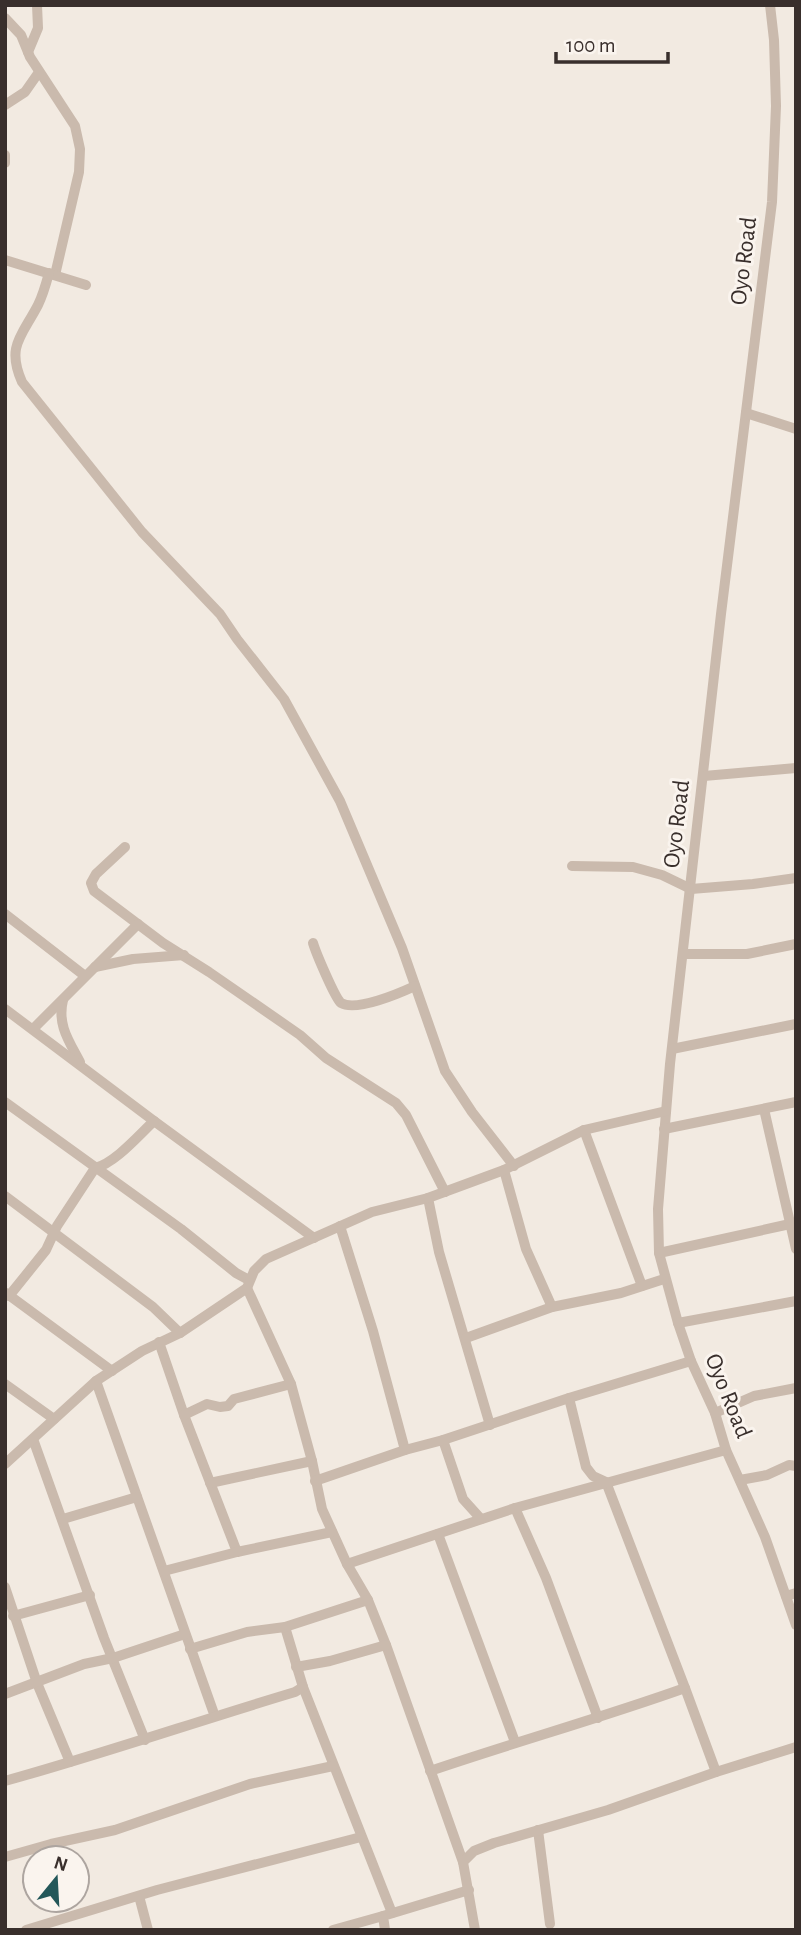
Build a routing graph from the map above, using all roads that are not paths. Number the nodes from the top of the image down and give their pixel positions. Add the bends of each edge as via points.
1 (37, 5) edge
2 (770, 5) edge
3 (5, 18) edge
4 (28, 52) junction
5 (39, 72) junction
6 (5, 105) edge
7 (5, 155) edge
8 (5, 163) edge
9 (5, 260) edge
10 (52, 274) junction
11 (86, 285) dead end
12 (5, 360) edge
13 (16, 364) junction
14 (746, 413) junction
15 (796, 429) edge
16 (796, 768) edge
17 (704, 776) junction
18 (125, 847) dead end
19 (572, 866) dead end
20 (796, 878) edge
21 (691, 889) junction
22 (5, 914) edge
23 (138, 924) junction
24 (313, 943) dead end
25 (796, 944) edge
26 (683, 954) junction
27 (184, 955) junction
28 (94, 967) junction
29 (85, 976) junction
30 (415, 986) junction
31 (63, 1000) junction
32 (5, 1009) edge
33 (796, 1024) edge
34 (33, 1029) junction
35 (672, 1049) junction
36 (82, 1066) junction
37 (5, 1102) edge
38 (796, 1102) edge
39 (764, 1109) junction
40 (666, 1111) junction
41 (153, 1121) junction
42 (664, 1129) junction
43 (584, 1130) junction
44 (94, 1168) junction
45 (509, 1168) junction
46 (445, 1192) junction
47 (5, 1196) edge
48 (428, 1198) junction
49 (790, 1224) junction
50 (340, 1226) junction
51 (54, 1234) junction
52 (314, 1238) junction
53 (796, 1249) edge
54 (659, 1252) junction
55 (664, 1279) junction
56 (248, 1284) junction
57 (642, 1286) junction
58 (7, 1294) edge
59 (796, 1301) edge
60 (552, 1307) junction
61 (678, 1323) junction
62 (180, 1333) junction
63 (466, 1338) junction
64 (159, 1342) junction
65 (691, 1362) junction
66 (112, 1371) junction
67 (96, 1381) junction
68 (5, 1384) edge
69 (290, 1384) junction
70 (796, 1388) edge
71 (569, 1398) junction
72 (715, 1413) junction
73 (184, 1415) junction
74 (54, 1419) junction
75 (490, 1425) junction
76 (33, 1439) junction
77 (443, 1440) junction
78 (405, 1450) junction
79 (726, 1450) junction
80 (312, 1461) junction
81 (5, 1464) edge
82 (796, 1466) edge
83 (740, 1480) junction
84 (316, 1481) junction
85 (606, 1482) junction
86 (210, 1483) junction
87 (137, 1497) junction
88 (515, 1508) junction
89 (63, 1519) junction
90 (481, 1519) junction
91 (332, 1532) junction
92 (438, 1534) junction
93 (237, 1552) junction
94 (347, 1564) junction
95 (164, 1571) junction
96 (5, 1587) edge
97 (90, 1595) junction
98 (791, 1595) edge
99 (368, 1600) junction
100 (13, 1616) junction
101 (796, 1625) edge
102 (285, 1627) junction
103 (184, 1634) junction
104 (386, 1645) junction
105 (190, 1649) junction
106 (113, 1658) junction
107 (296, 1667) junction
108 (37, 1684) junction
109 (303, 1687) junction
110 (685, 1688) junction
111 (5, 1694) edge
112 (215, 1714) junction
113 (598, 1718) junction
114 (145, 1741) junction
115 (515, 1742) junction
116 (796, 1747) edge
117 (70, 1762) junction
118 (333, 1766) junction
119 (430, 1771) junction
120 (716, 1772) junction
121 (5, 1782) edge
122 (538, 1830) junction
123 (360, 1837) junction
124 (5, 1857) edge
125 (463, 1862) junction
126 (469, 1891) junction
127 (139, 1896) junction
128 (387, 1914) junction
129 (550, 1924) dead end
130 (27, 1930) edge
131 (148, 1930) edge
132 (333, 1930) edge
133 (385, 1930) edge
134 (475, 1930) edge

1 - 4 street via 38,28
2 - 14 street, Oyo Road via 776,106 772,202
3 - 4 street via 21,35
4 - 5 street
5 - 6 street via 25,92
5 - 10 street via 75,126 79,149 76,185
7 - 8 street
9 - 10 street
10 - 11 street
10 - 13 street via 15,348
12 - 13 street
13 - 30 street via 31,395 89,468 220,614 284,699 340,800
14 - 15 street
14 - 17 street, Oyo Road
16 - 17 street
17 - 21 street, Oyo Road
18 - 23 street via 91,883 94,891
19 - 21 street via 633,867
20 - 21 street
21 - 26 street, Oyo Road
22 - 29 street
23 - 27 street
23 - 28 street
24 - 30 street via 341,1002 377,1001
25 - 26 street via 747,954
26 - 35 street, Oyo Road
27 - 28 street
27 - 46 street via 396,1103
28 - 29 street
29 - 31 street
30 - 45 street via 445,1071
31 - 34 street
31 - 36 street via 62,1026
32 - 34 street
33 - 35 street
34 - 36 street
35 - 40 street, Oyo Road
36 - 41 street
37 - 44 street
38 - 39 street
39 - 42 street
39 - 49 street
40 - 42 street, Oyo Road
40 - 43 street
41 - 44 street via 105,1166
41 - 52 street
42 - 54 street, Oyo Road
43 - 45 street
43 - 57 street
44 - 51 street
44 - 56 street via 181,1229
45 - 46 street
45 - 60 street via 526,1249
46 - 48 street
47 - 51 street
48 - 50 street via 372,1212
48 - 63 street via 439,1252
49 - 53 street
49 - 54 street
50 - 52 street
50 - 78 street
51 - 58 street via 34,1266
51 - 62 street via 153,1307
52 - 56 street via 266,1259
54 - 55 street, Oyo Road
55 - 57 street
55 - 61 street, Oyo Road
56 - 62 street
56 - 69 street
57 - 60 street
58 - 66 street
59 - 61 street
60 - 63 street
61 - 65 street, Oyo Road
62 - 64 street
63 - 75 street
64 - 66 street
64 - 73 street
65 - 71 street
65 - 72 street, Oyo Road
66 - 67 street
67 - 74 street
67 - 87 street
68 - 74 street
69 - 73 street via 234,1399 228,1406 207,1404
69 - 80 street
70 - 72 street via 754,1396
71 - 75 street
71 - 85 street via 586,1466
72 - 79 street, Oyo Road
73 - 86 street
74 - 76 street
75 - 77 street
76 - 81 street
76 - 89 street
77 - 78 street
77 - 90 street via 464,1499
78 - 84 street
79 - 83 street, Oyo Road
79 - 85 street
80 - 84 street
80 - 86 street
82 - 83 street
83 - 98 street, Oyo Road
84 - 91 street via 321,1509
85 - 88 street
85 - 110 street
86 - 93 street
87 - 89 street
87 - 95 street
88 - 90 street
88 - 113 street via 547,1578
89 - 97 street
90 - 92 street
91 - 93 street
91 - 94 street
92 - 94 street
92 - 115 street
93 - 95 street
94 - 99 street
95 - 103 street
96 - 100 street
97 - 100 street
97 - 106 street
98 - 101 street, Oyo Road
99 - 102 street
99 - 104 street
100 - 108 street
102 - 105 street via 247,1632
102 - 107 street
103 - 105 street
103 - 106 street
104 - 107 street
104 - 119 street
105 - 112 street
106 - 108 street
106 - 114 street
107 - 109 street
108 - 111 street
108 - 117 street
109 - 112 street
109 - 118 street
110 - 113 street
110 - 120 street
112 - 114 street
113 - 115 street
114 - 117 street
115 - 119 street
116 - 120 street
117 - 121 street
118 - 123 street
118 - 124 street via 250,1784 115,1830
119 - 125 street
120 - 122 street via 608,1811
122 - 125 street via 474,1851
122 - 129 street
123 - 127 street
123 - 128 street
125 - 126 street
126 - 128 street
126 - 134 street
127 - 130 street
127 - 131 street
128 - 132 street
128 - 133 street

